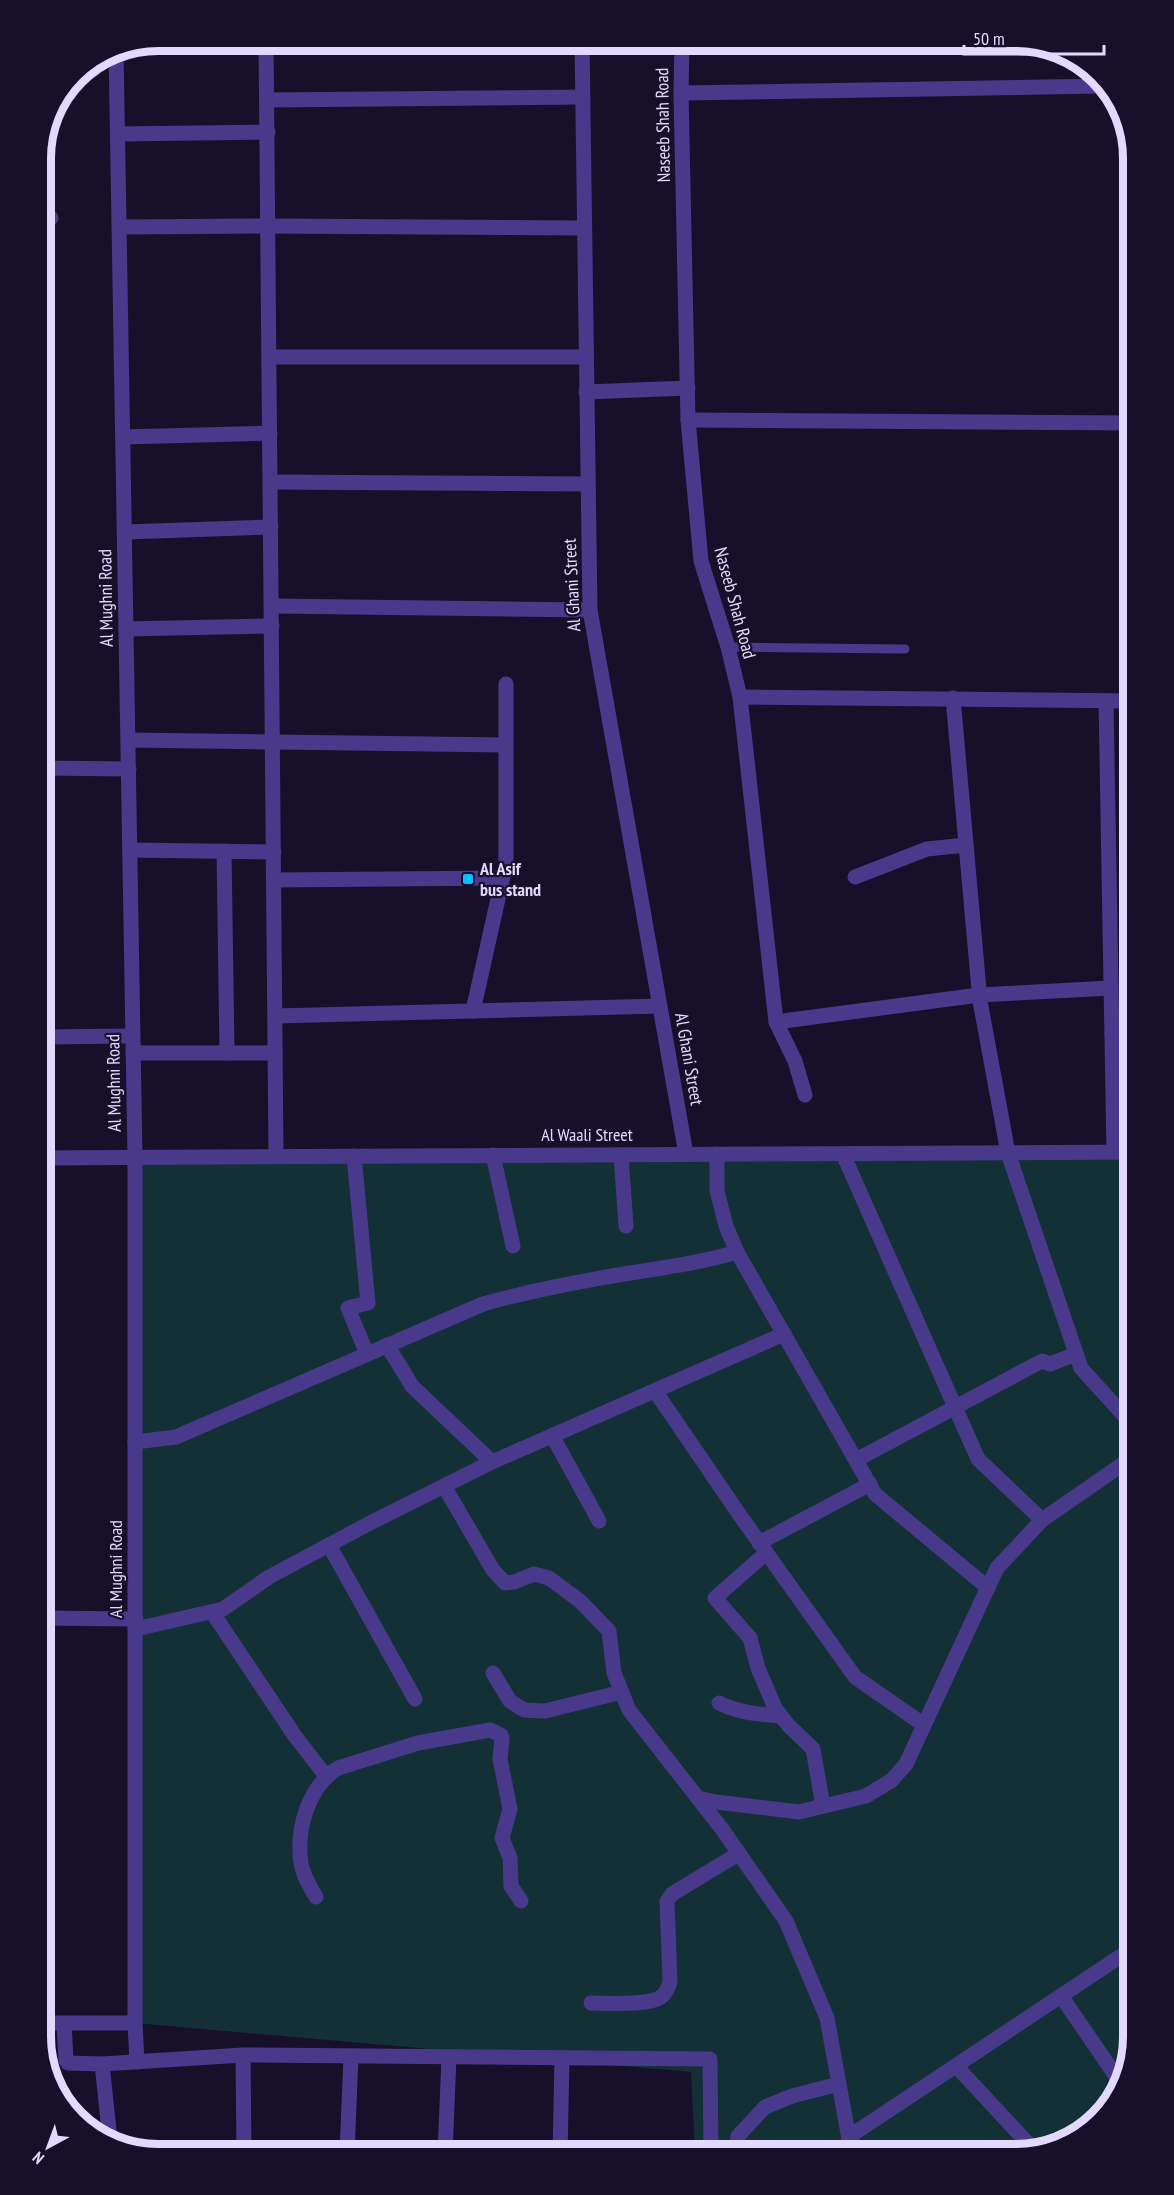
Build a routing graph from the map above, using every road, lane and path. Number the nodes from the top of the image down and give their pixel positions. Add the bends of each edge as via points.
1 (266, 51) edge
2 (582, 51) edge
3 (682, 51) edge
4 (116, 59) edge
5 (1095, 86) edge
6 (681, 93) junction
7 (583, 98) junction
8 (268, 100) junction
9 (268, 132) junction
10 (118, 134) junction
11 (269, 226) junction
12 (120, 227) junction
13 (584, 228) junction
14 (270, 357) junction
15 (586, 357) junction
16 (688, 388) junction
17 (586, 392) junction
18 (688, 420) junction
19 (1123, 423) edge
20 (270, 433) junction
21 (123, 437) junction
22 (271, 482) junction
23 (587, 484) junction
24 (271, 527) junction
25 (125, 532) junction
26 (272, 606) junction
27 (590, 610) junction
28 (272, 626) junction
29 (126, 629) junction
30 (728, 647) junction
31 (904, 649) dead end
32 (506, 684) dead end
33 (740, 697) junction
34 (953, 698) junction
35 (1106, 701) junction
36 (1123, 702) edge
37 (128, 740) junction
38 (273, 742) junction
39 (506, 745) junction
40 (51, 768) edge
41 (129, 769) junction
42 (966, 845) junction
43 (130, 850) junction
44 (224, 851) junction
45 (273, 852) junction
46 (855, 877) dead end
47 (502, 878) junction
48 (274, 880) junction
49 (1111, 988) junction
50 (979, 995) junction
51 (660, 1006) junction
52 (473, 1011) junction
53 (275, 1016) junction
54 (776, 1022) junction
55 (1112, 1034) junction
56 (1123, 1034) edge
57 (133, 1036) junction
58 (51, 1037) edge
59 (133, 1053) junction
60 (226, 1053) junction
61 (275, 1053) junction
62 (805, 1095) dead end
63 (1114, 1152) junction
64 (1123, 1152) edge
65 (1008, 1153) junction
66 (686, 1154) junction
67 (717, 1154) junction
68 (843, 1154) junction
69 (493, 1155) junction
70 (621, 1155) junction
71 (276, 1156) junction
72 (354, 1156) junction
73 (135, 1157) junction
74 (51, 1158) edge
75 (626, 1226) dead end
76 (513, 1246) dead end
77 (737, 1252) junction
78 (784, 1334) junction
79 (387, 1345) junction
80 (367, 1354) junction
81 (1076, 1354) junction
82 (656, 1392) junction
83 (956, 1408) junction
84 (1123, 1414) edge
85 (553, 1437) junction
86 (135, 1442) junction
87 (856, 1460) junction
88 (492, 1462) junction
89 (1123, 1465) edge
90 (870, 1484) junction
91 (444, 1486) junction
92 (1042, 1520) junction
93 (599, 1521) dead end
94 (329, 1545) junction
95 (763, 1548) junction
96 (987, 1587) junction
97 (212, 1612) junction
98 (51, 1619) edge
99 (136, 1624) junction
100 (493, 1673) dead end
101 (622, 1692) junction
102 (415, 1699) dead end
103 (720, 1703) dead end
104 (781, 1716) junction
105 (924, 1725) junction
106 (326, 1776) junction
107 (698, 1798) junction
108 (823, 1806) junction
109 (738, 1854) junction
110 (316, 1897) dead end
111 (521, 1901) dead end
112 (1123, 1955) edge
113 (1061, 1996) junction
114 (591, 2003) dead end
115 (51, 2023) edge
116 (64, 2023) junction
117 (135, 2023) junction
118 (243, 2055) junction
119 (351, 2056) junction
120 (449, 2057) junction
121 (562, 2058) junction
122 (137, 2062) junction
123 (102, 2064) junction
124 (956, 2066) junction
125 (1116, 2076) edge
126 (839, 2084) junction
127 (109, 2132) edge
128 (1028, 2143) edge
129 (244, 2144) edge
130 (347, 2144) edge
131 (445, 2144) edge
132 (560, 2144) edge
133 (711, 2144) edge
134 (737, 2144) edge
135 (849, 2144) edge
136 (850, 2144) edge

1 - 8 street
2 - 7 street, Al Ghani Street
3 - 6 street, Naseeb Shah Road
4 - 10 street, Al Mughni Road
5 - 6 street
6 - 16 street, Naseeb Shah Road
7 - 8 street
7 - 13 street, Al Ghani Street
8 - 9 street
9 - 10 street
9 - 11 street
10 - 12 street, Al Mughni Road
11 - 12 street
11 - 13 street
11 - 14 street
12 - 21 street, Al Mughni Road
13 - 15 street, Al Ghani Street
14 - 15 street
14 - 20 street
15 - 17 street, Al Ghani Street
16 - 17 street
16 - 18 street, Naseeb Shah Road
17 - 23 street, Al Ghani Street
18 - 19 street
18 - 30 street, Naseeb Shah Road via 701,561
20 - 21 street
20 - 22 street
21 - 25 street, Al Mughni Road
22 - 23 street
22 - 24 street
23 - 27 street, Al Ghani Street
24 - 25 street
24 - 26 street
25 - 29 street, Al Mughni Road
26 - 27 street
26 - 28 street
27 - 51 street, Al Ghani Street
28 - 29 street
28 - 38 street
29 - 37 street, Al Mughni Road
30 - 31 lane
30 - 33 street, Naseeb Shah Road
32 - 39 street
33 - 34 street
33 - 54 street, Naseeb Shah Road
34 - 35 street
34 - 42 street
35 - 36 street
35 - 49 street
37 - 38 street
37 - 41 street, Al Mughni Road
38 - 39 street
38 - 45 street
39 - 47 street via 506,863
40 - 41 street
41 - 43 street, Al Mughni Road
42 - 46 street via 927,849
42 - 50 street
43 - 44 street
43 - 57 street, Al Mughni Road
44 - 45 street
44 - 60 street
45 - 48 street
47 - 48 street
47 - 52 street
48 - 53 street
49 - 50 street
49 - 55 street
50 - 54 street
50 - 65 street
51 - 52 street
51 - 66 street, Al Ghani Street
52 - 53 street
53 - 61 street
54 - 62 street, Naseeb Shah Road via 795,1061
55 - 56 street
55 - 63 street
57 - 58 street
57 - 59 street, Al Mughni Road
59 - 60 street
59 - 73 street, Al Mughni Road
60 - 61 street
61 - 71 street
63 - 64 street, Al Waali Street
63 - 65 street, Al Waali Street
65 - 68 street, Al Waali Street
65 - 81 street
66 - 67 street, Al Waali Street
66 - 70 street, Al Waali Street
67 - 68 street, Al Waali Street
67 - 77 street via 717,1191
68 - 83 street
69 - 70 street, Al Waali Street
69 - 72 street, Al Waali Street
69 - 76 street
70 - 75 street
71 - 72 street, Al Waali Street
71 - 73 street, Al Waali Street
72 - 80 street via 368,1303 348,1308
73 - 74 street, Al Waali Street
73 - 86 street, Al Mughni Road
77 - 78 street
77 - 79 street via 705,1262 515,1295 483,1304
78 - 82 street
78 - 87 street
79 - 80 street
79 - 88 street via 412,1386
80 - 86 street via 176,1437
81 - 83 street via 1050,1364 1042,1361
81 - 84 street via 1081,1368
82 - 85 street
82 - 95 street
83 - 87 street
83 - 92 street via 978,1459
85 - 88 street
85 - 93 street
86 - 99 street, Al Mughni Road
87 - 90 street
88 - 91 street
89 - 92 street
90 - 95 street
90 - 96 street via 875,1494
91 - 94 street
91 - 101 street via 493,1570 505,1583 534,1574 549,1578 580,1601 609,1631 614,1673
92 - 96 street via 997,1568
94 - 97 street
94 - 102 street
95 - 104 street via 715,1598 750,1638 758,1668
95 - 105 street via 855,1677
96 - 105 street
97 - 99 street
97 - 106 street
98 - 99 street
99 - 117 street, Al Mughni Road
100 - 101 street via 510,1701 524,1710 545,1711
101 - 107 street via 629,1710
103 - 104 street via 749,1713
104 - 108 street via 813,1749
105 - 108 street via 906,1764 892,1780 866,1796
106 - 110 street via 304,1818 300,1842 301,1864
106 - 111 street via 338,1768 418,1743 490,1730 501,1735 500,1759 510,1809 501,1838 510,1858 511,1886
107 - 108 street via 799,1812
107 - 109 street
109 - 114 street via 672,1894 667,1901 670,1981 662,1997 651,2001
109 - 126 street via 786,1920 827,2018
112 - 113 street
113 - 124 street
113 - 125 street
115 - 116 street
116 - 117 street
116 - 123 street via 68,2063
117 - 122 street, Al Mughni Road
118 - 119 street
118 - 122 street
118 - 129 street
119 - 120 street
119 - 130 street
120 - 121 street
120 - 131 street
121 - 132 street
121 - 133 street via 710,2059
122 - 123 street
123 - 127 street
124 - 128 street
124 - 136 street via 856,2132
126 - 134 street via 765,2107 738,2136
126 - 135 street

